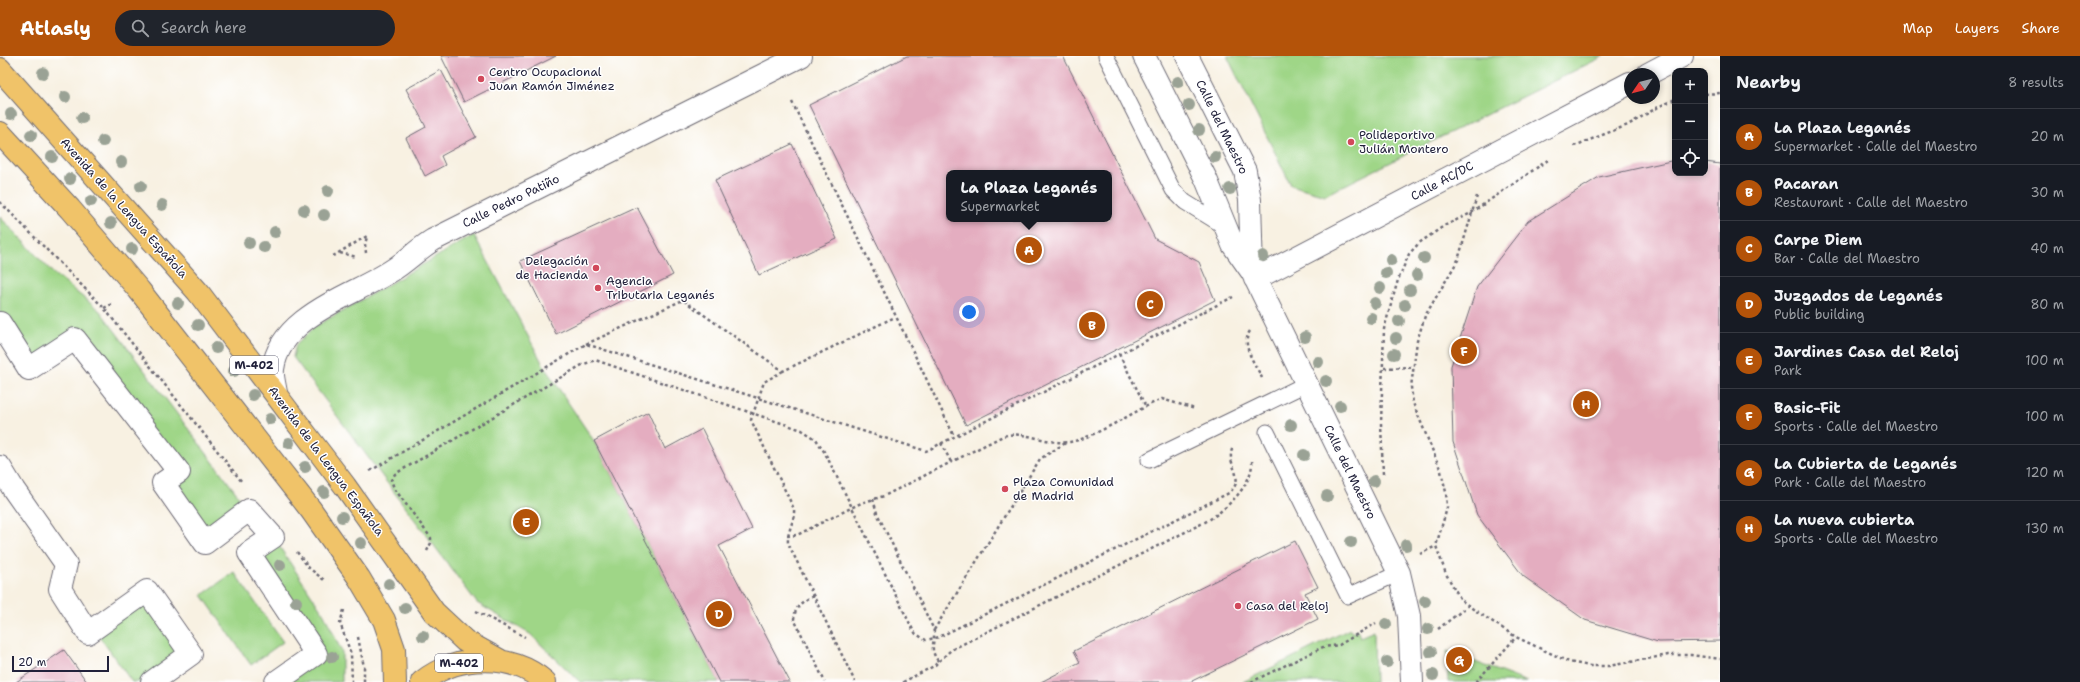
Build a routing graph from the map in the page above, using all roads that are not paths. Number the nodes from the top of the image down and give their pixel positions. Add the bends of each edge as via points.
1 (801, 56) edge
2 (1106, 56) edge
3 (1144, 56) edge
4 (1187, 56) edge
5 (1682, 56) edge
6 (1659, 68) edge
7 (0, 69) edge
8 (1624, 86) edge
9 (0, 133) edge
10 (1224, 226) junction
11 (1253, 276) junction
12 (0, 323) edge
13 (1306, 384) junction
14 (276, 393) junction
15 (1267, 432) dead end
16 (1149, 460) dead end
17 (0, 467) edge
18 (1399, 574) junction
19 (501, 661) junction
20 (152, 682) edge
21 (276, 682) edge
22 (395, 682) edge
23 (422, 682) edge
24 (545, 682) edge
25 (1412, 682) edge

1 - 14 street, Calle Pedro Patiño via 432,240 391,271 312,315 294,328 279,348 273,370
2 - 10 lane via 1173,190 1185,202
3 - 10 street, Calle del Maestro via 1206,179
4 - 11 street, Calle del Maestro via 1245,171 1250,200
5 - 6 street
7 - 14 highway, Avenida de la Lengua Española / M-402 via 176,264
8 - 11 street, Calle AC/DC
9 - 22 highway via 70,209 139,290 325,529 384,620 394,649
10 - 11 street, Calle del Maestro
11 - 13 street, Calle del Maestro
12 - 21 street via 29,369 75,339 178,472 163,483 205,543 249,510 273,537 248,553 316,654
13 - 16 lane
13 - 18 street, Calle del Maestro
14 - 19 highway, Avenida de la Lengua Española / M-402 via 394,552 434,612 465,641
15 - 18 lane via 1348,596
17 - 20 street via 66,564 60,589 88,633 147,591 191,654
18 - 25 street, Calle del Maestro via 1409,616
19 - 23 highway, M-402 via 463,662 446,668
19 - 24 highway, M-402 via 528,669

